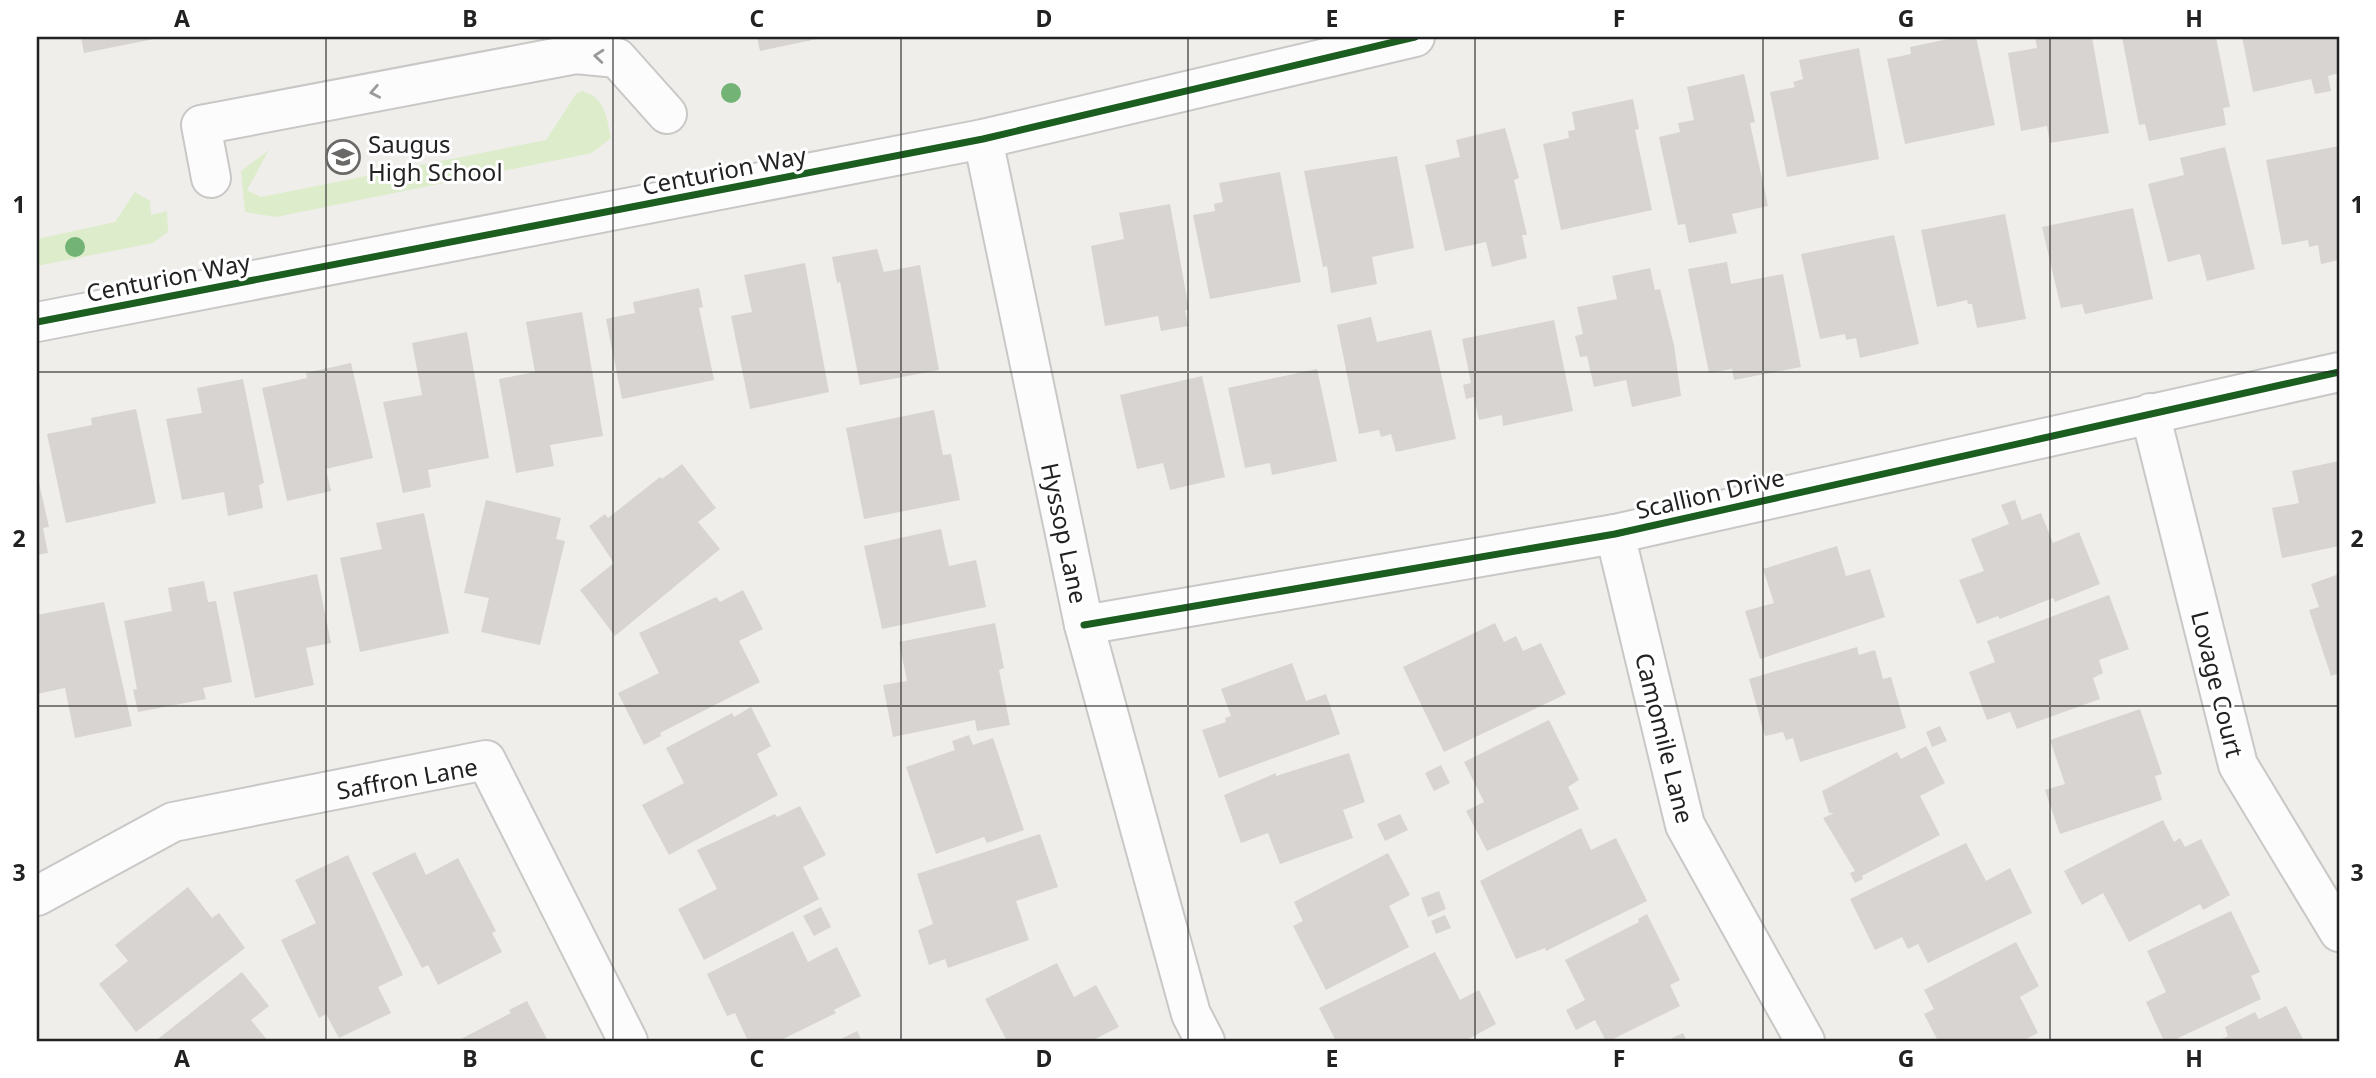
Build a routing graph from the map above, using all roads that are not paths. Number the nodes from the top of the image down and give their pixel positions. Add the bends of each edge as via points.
1 (1415, 37) edge
2 (667, 114) dead end
3 (983, 139) junction
4 (211, 178) dead end
5 (37, 322) edge
6 (2339, 372) edge
7 (2150, 414) junction
8 (1615, 534) junction
9 (1084, 625) junction
10 (37, 896) edge
11 (2339, 932) edge
12 (628, 1041) edge
13 (1205, 1041) edge
14 (1805, 1041) edge

1 - 3 street, Centurion Way
2 -> 4 street via 617,58 576,54 201,125
3 - 5 street, Centurion Way
3 - 9 street, Hyssop Lane
6 - 7 street, Scallion Drive
7 - 8 street, Scallion Drive
7 - 11 street, Lovage Court via 2238,765
8 - 9 street, Scallion Drive
8 - 14 street, Camomile Lane via 1685,825
9 - 13 street, Hyssop Lane via 1191,1014
10 - 12 street, Saffron Lane via 173,822 486,761

